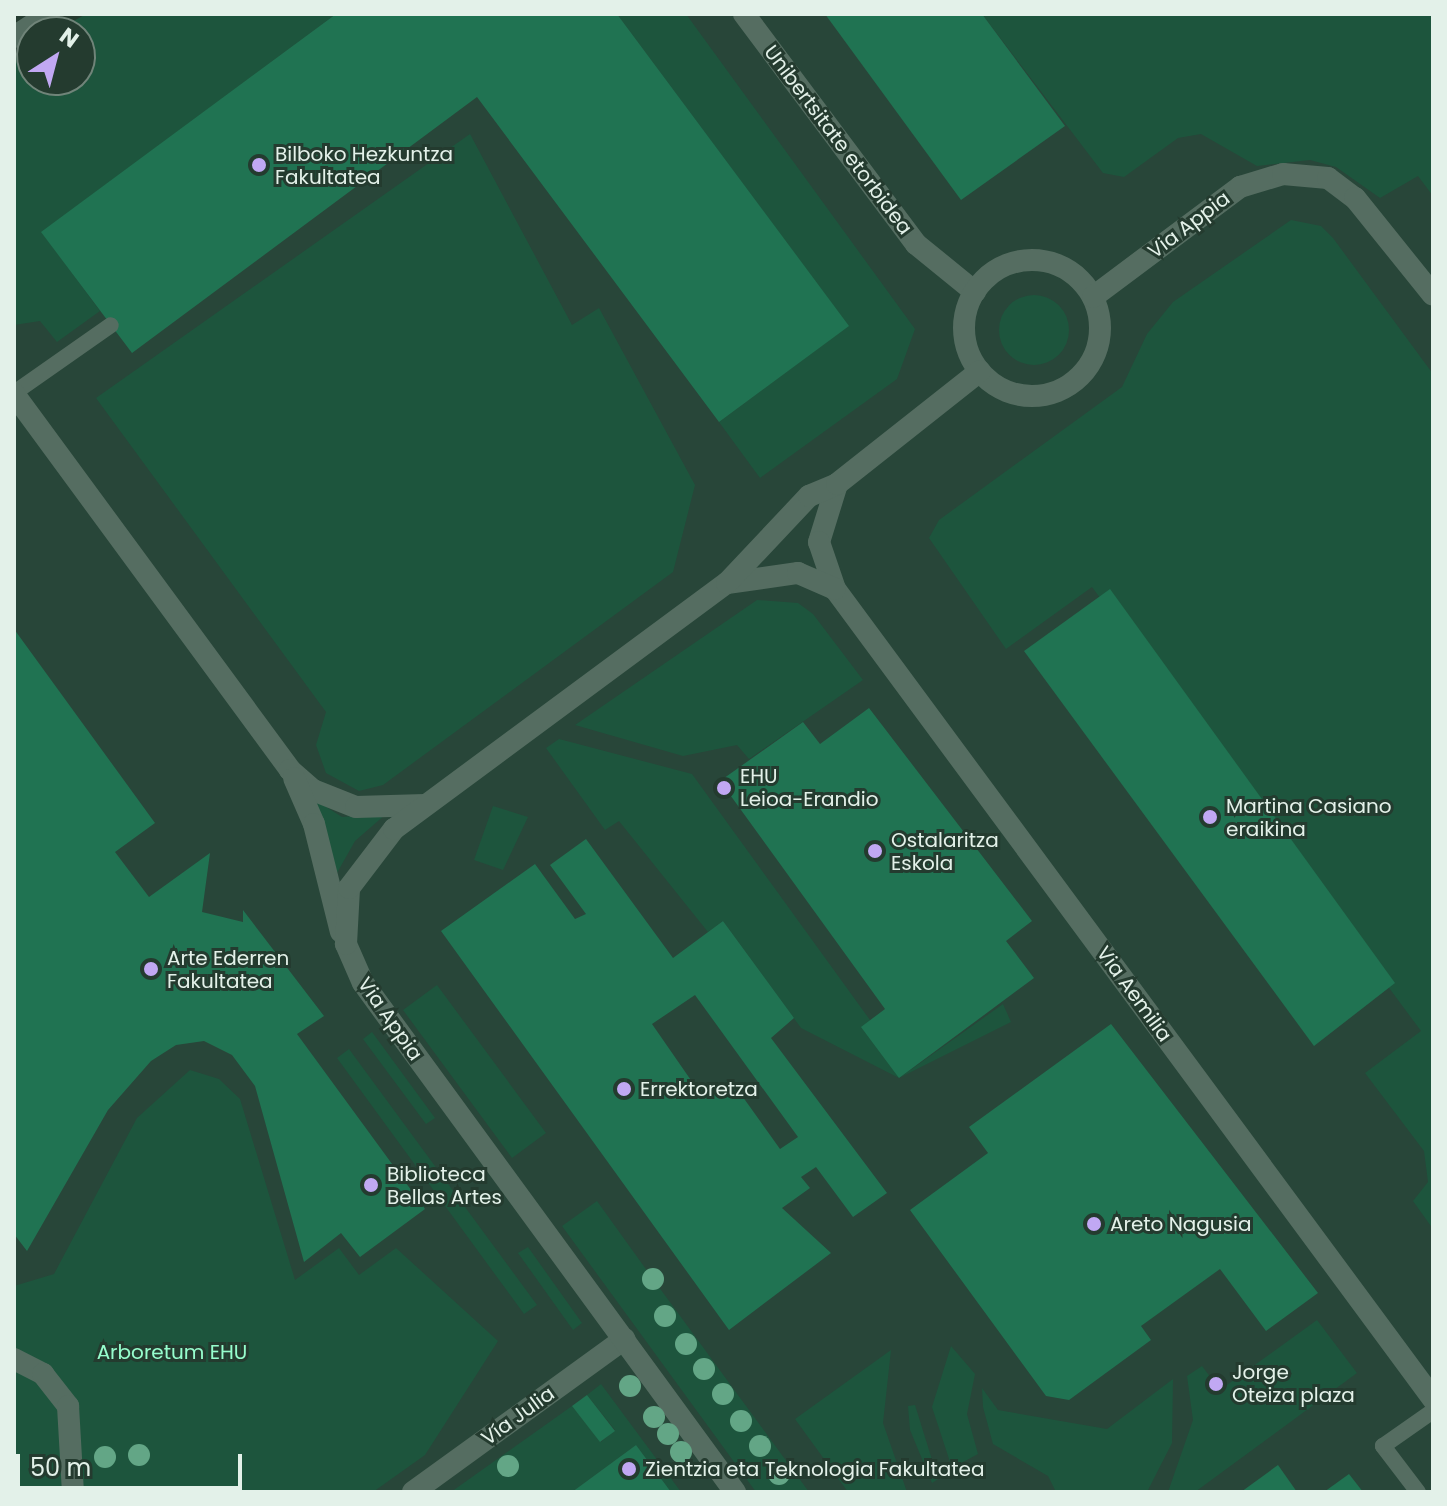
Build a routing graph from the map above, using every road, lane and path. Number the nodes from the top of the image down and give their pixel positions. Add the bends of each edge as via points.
1 (49, 14) edge
2 (744, 14) edge
3 (14, 37) edge
4 (975, 292) junction
5 (1433, 295) edge
6 (1093, 297) junction
7 (111, 325) dead end
8 (980, 371) junction
9 (14, 394) edge
10 (837, 484) junction
11 (727, 583) junction
12 (835, 589) junction
13 (290, 770) junction
14 (426, 805) junction
15 (346, 944) junction
16 (624, 1339) junction
17 (14, 1359) edge
18 (1433, 1399) edge
19 (1433, 1411) edge
20 (73, 1492) edge
21 (413, 1492) edge
22 (735, 1492) edge
23 (1418, 1492) edge

1 - 3 street
2 - 4 street, Unibertsitate etorbidea via 916,244
4 - 6 street via 1004,266 1036,260 1072,273
4 - 8 street via 965,336
5 - 6 street, Via Appia via 1355,198 1328,178 1283,174 1240,187
6 - 8 street via 1100,340 1085,372 1064,389 1026,396
7 - 9 lane
8 - 10 street, Via Appia
9 - 13 street
10 - 11 street, Via Appia via 809,496
10 - 12 street, Via Aemilia via 819,542
11 - 12 street via 798,573
11 - 14 street, Via Appia
12 - 18 street, Via Aemilia
13 - 14 street via 313,790 356,807
13 - 15 street via 314,824
14 - 15 street, Via Appia via 379,841 356,871 345,908
15 - 16 street, Via Appia via 363,983
16 - 21 street, Vía Julia
16 - 22 street, Via Appia
17 - 20 street via 43,1374 68,1406
19 - 23 lane via 1383,1446

